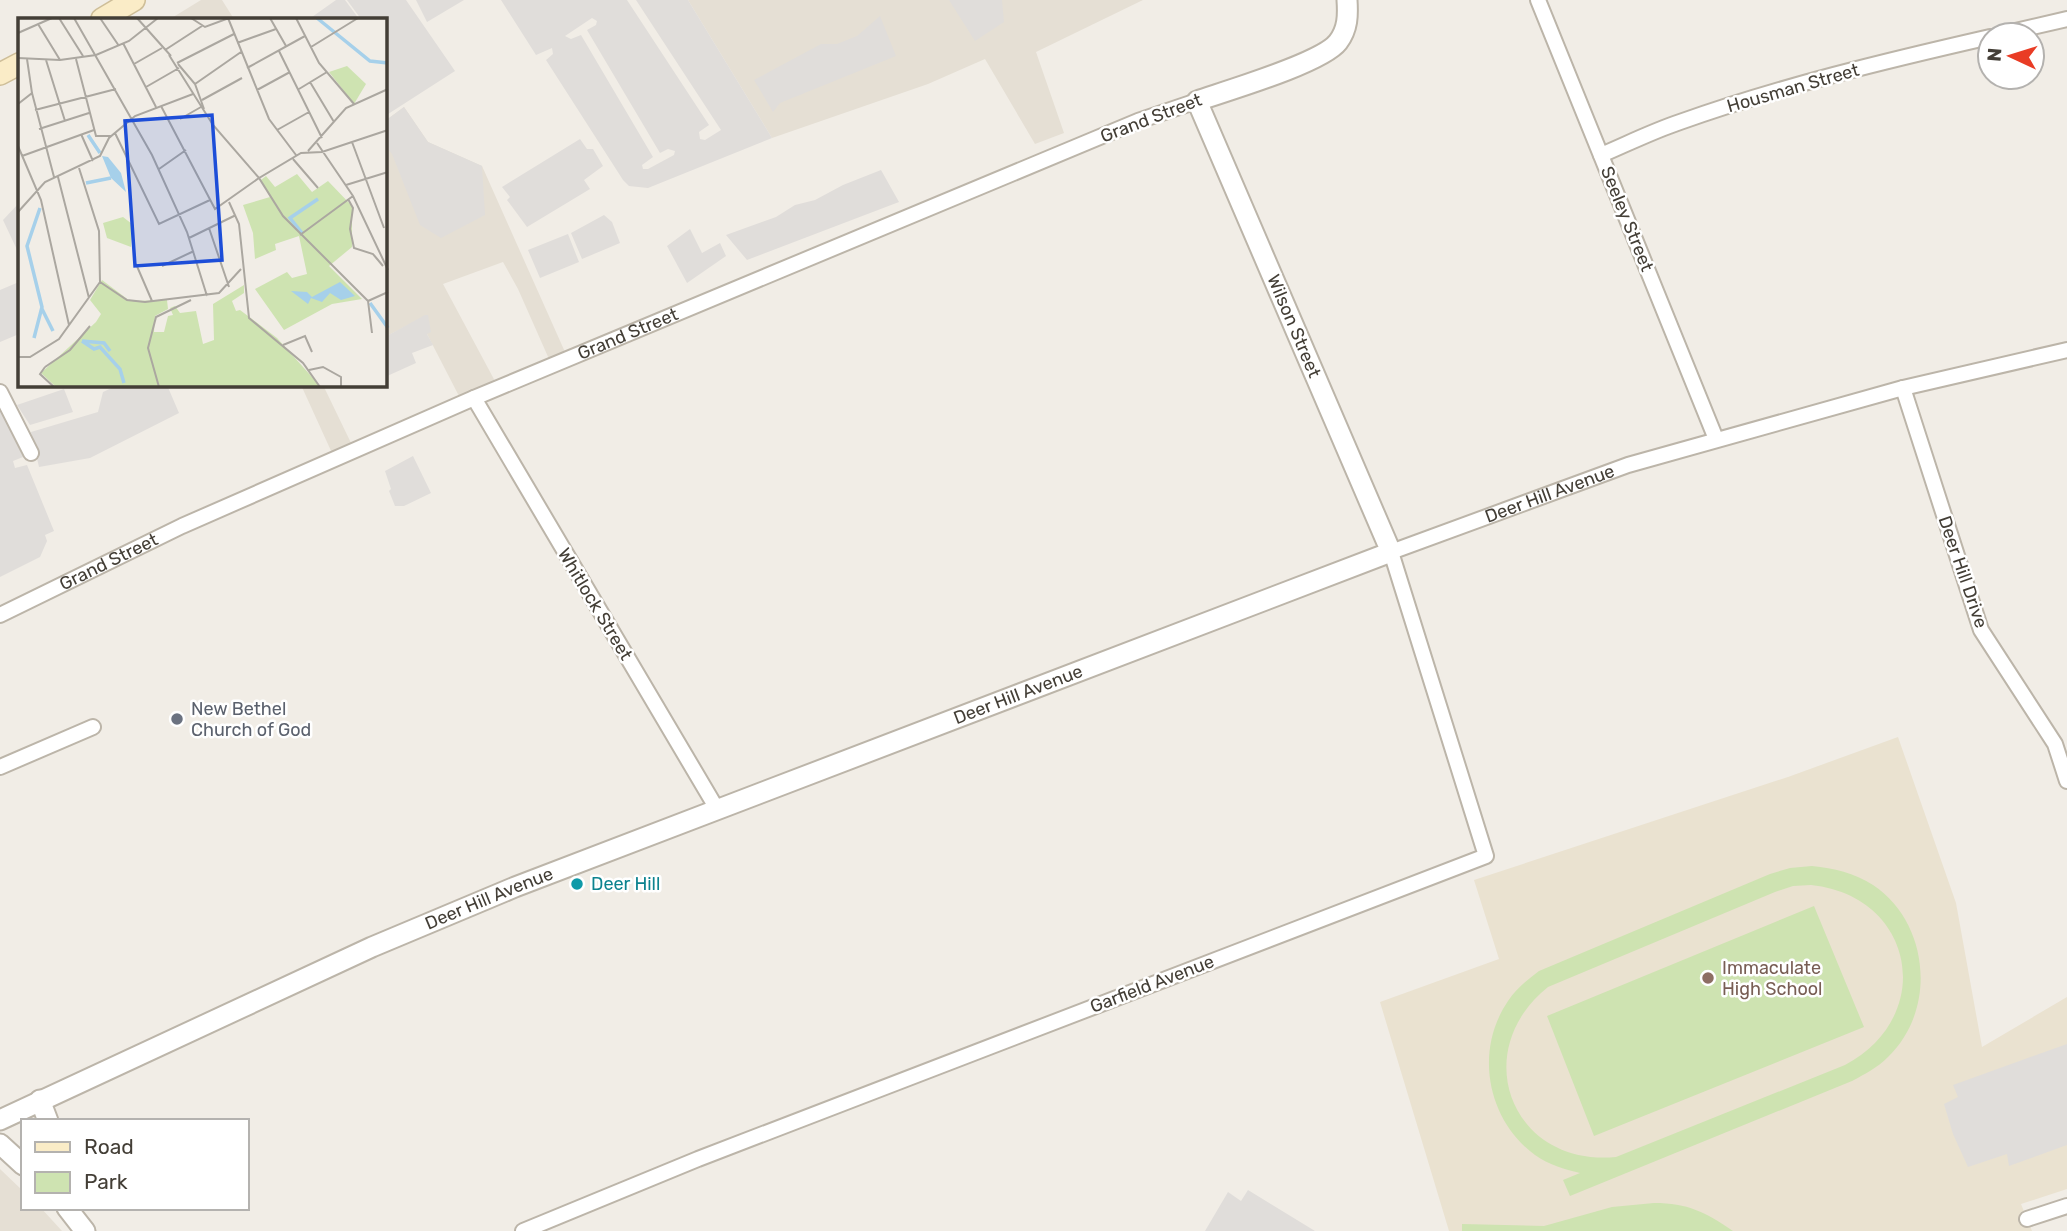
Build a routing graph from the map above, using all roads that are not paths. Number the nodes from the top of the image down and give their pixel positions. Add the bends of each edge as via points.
1 (134, 0) edge
2 (1347, 0) edge
3 (1538, 0) edge
4 (104, 18) edge
5 (2067, 19) edge
6 (2046, 24) edge
7 (1976, 40) edge
8 (18, 65) edge
9 (0, 74) edge
10 (1197, 101) junction
11 (1601, 155) junction
12 (2067, 350) edge
13 (1902, 388) junction
14 (0, 392) edge
15 (474, 398) junction
16 (1716, 439) junction
17 (31, 453) dead end
18 (1391, 552) junction
19 (0, 615) edge
20 (93, 727) dead end
21 (0, 767) edge
22 (2067, 781) edge
23 (717, 809) junction
24 (40, 1100) junction
25 (46, 1119) edge
26 (0, 1120) edge
27 (0, 1143) edge
28 (21, 1163) edge
29 (2067, 1206) edge
30 (69, 1210) edge
31 (82, 1210) edge
32 (2027, 1220) dead end
33 (87, 1231) edge
34 (523, 1231) edge

1 - 4 main road
2 - 10 street, Grand Street via 1349,20 1338,43 1308,62
3 - 11 street, Seeley Street
5 - 6 street
7 - 11 street, Housman Street via 1779,90 1678,122
8 - 9 main road
10 - 15 street, Grand Street
10 - 18 street, Wilson Street
11 - 16 street, Seeley Street
12 - 13 street, Deer Hill Avenue
13 - 16 street, Deer Hill Avenue
13 - 22 street, Deer Hill Drive via 1981,630 2055,744
14 - 17 street
15 - 19 street, Grand Street via 182,526
15 - 23 street, Whitlock Street
16 - 18 street, Deer Hill Avenue via 1624,466
18 - 23 street, Deer Hill Avenue
18 - 34 street, Garfield Avenue via 1486,856 698,1159
20 - 21 street
23 - 24 street, Deer Hill Avenue via 372,947
24 - 25 street
24 - 26 street, Deer Hill Avenue
27 - 28 street
29 - 32 street
30 - 33 street
31 - 33 street

